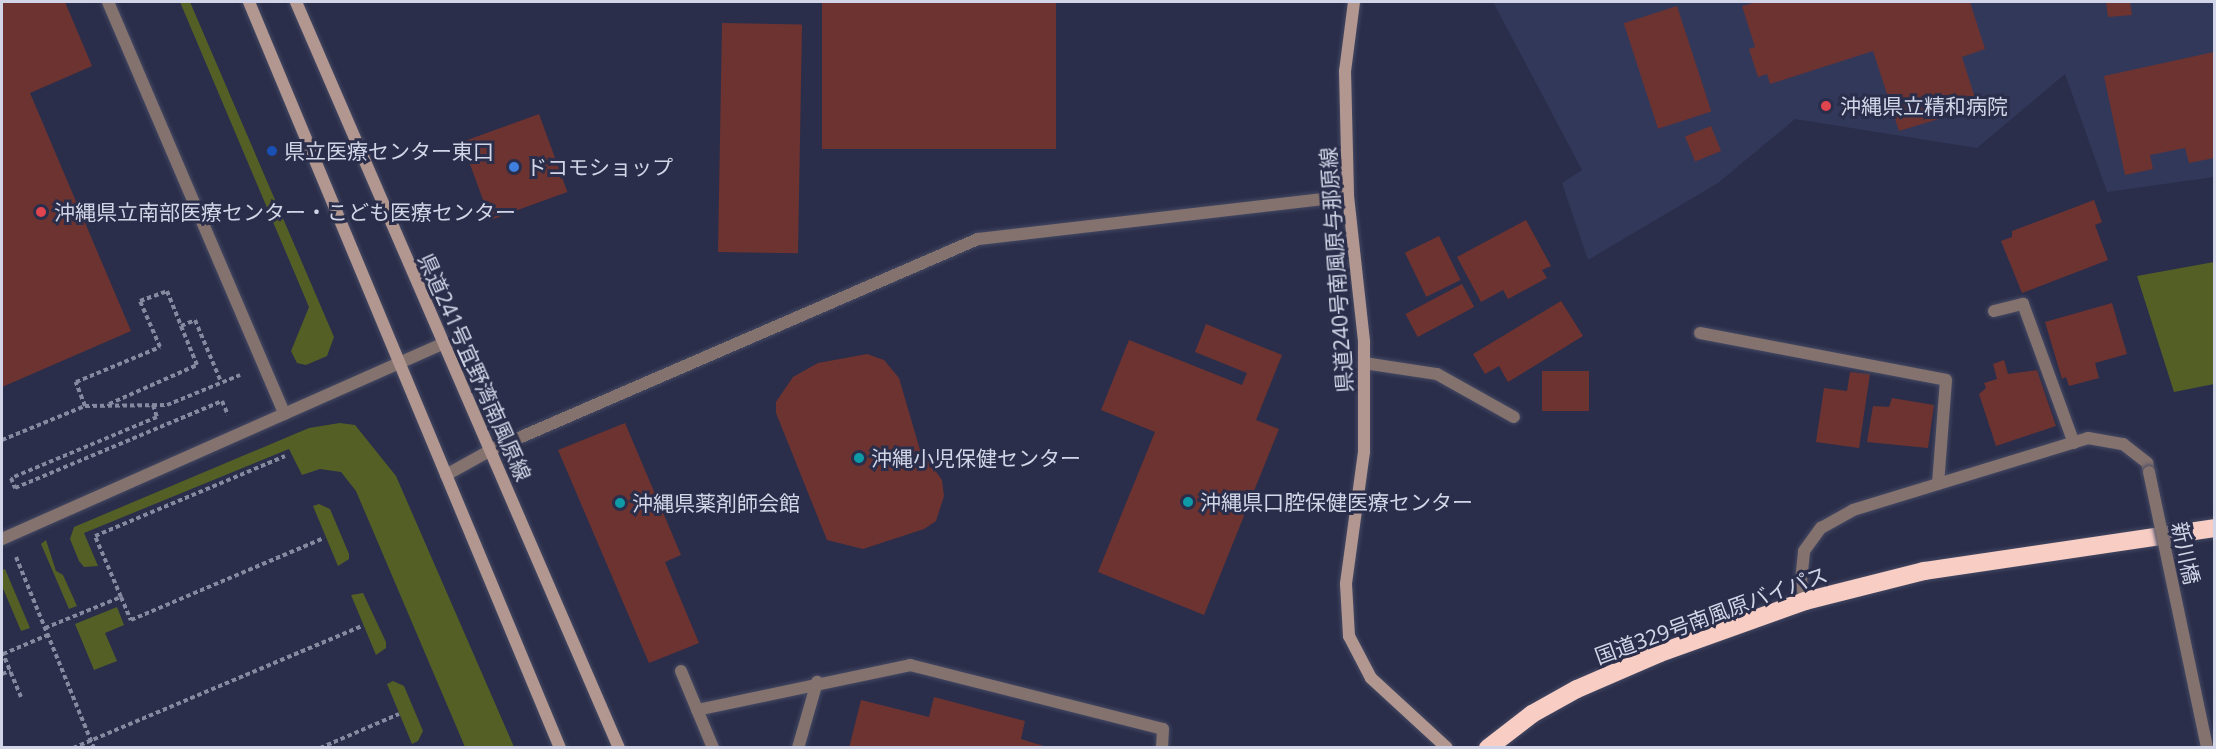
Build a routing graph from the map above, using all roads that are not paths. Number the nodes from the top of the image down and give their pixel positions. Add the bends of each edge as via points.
1 (108, 2) edge
2 (249, 2) edge
3 (296, 2) edge
4 (1354, 2) edge
5 (1348, 196) junction
6 (1994, 312) dead end
7 (1700, 333) dead end
8 (444, 344) junction
9 (1364, 363) junction
10 (398, 365) junction
11 (285, 414) junction
12 (1514, 417) dead end
13 (2074, 443) junction
14 (491, 450) junction
15 (446, 475) junction
16 (1938, 484) junction
17 (2214, 528) edge
18 (2, 539) edge
19 (1806, 601) junction
20 (681, 671) dead end
21 (817, 682) junction
22 (697, 710) junction
23 (560, 747) edge
24 (619, 747) edge
25 (713, 747) edge
26 (798, 747) edge
27 (1162, 747) edge
28 (1447, 747) edge
29 (1488, 747) edge
30 (2207, 747) edge

1 - 11 street
2 - 10 main road
3 - 8 main road, 県道241号宜野湾南風原線
4 - 5 main road, 県道240号南風原与那原線 via 1345,71
5 - 9 main road, 県道240号南風原与那原線
5 - 14 street via 978,239
6 - 13 street via 2023,304
7 - 16 street via 1946,380
8 - 10 street
8 - 14 main road, 県道241号宜野湾南風原線
9 - 12 street via 1437,374
9 - 28 main road, 県道240号南風原与那原線 via 1364,452 1346,584 1349,636 1371,678
10 - 11 street
10 - 15 main road
11 - 18 street
13 - 16 street
13 - 30 street, 新川橋, bridge via 2088,438 2123,444 2147,463
14 - 15 street
14 - 24 main road, 県道241号宜野湾南風原線
15 - 23 main road
16 - 19 street via 1853,510 1821,528 1804,551 1801,581
17 - 19 highway, 国道329号南風原バイパス via 1924,571
19 - 29 highway, 国道329号南風原バイパス via 1660,653 1577,688 1532,714
20 - 22 street
21 - 22 street
21 - 26 street
21 - 27 street via 909,665 1163,729
22 - 25 street

